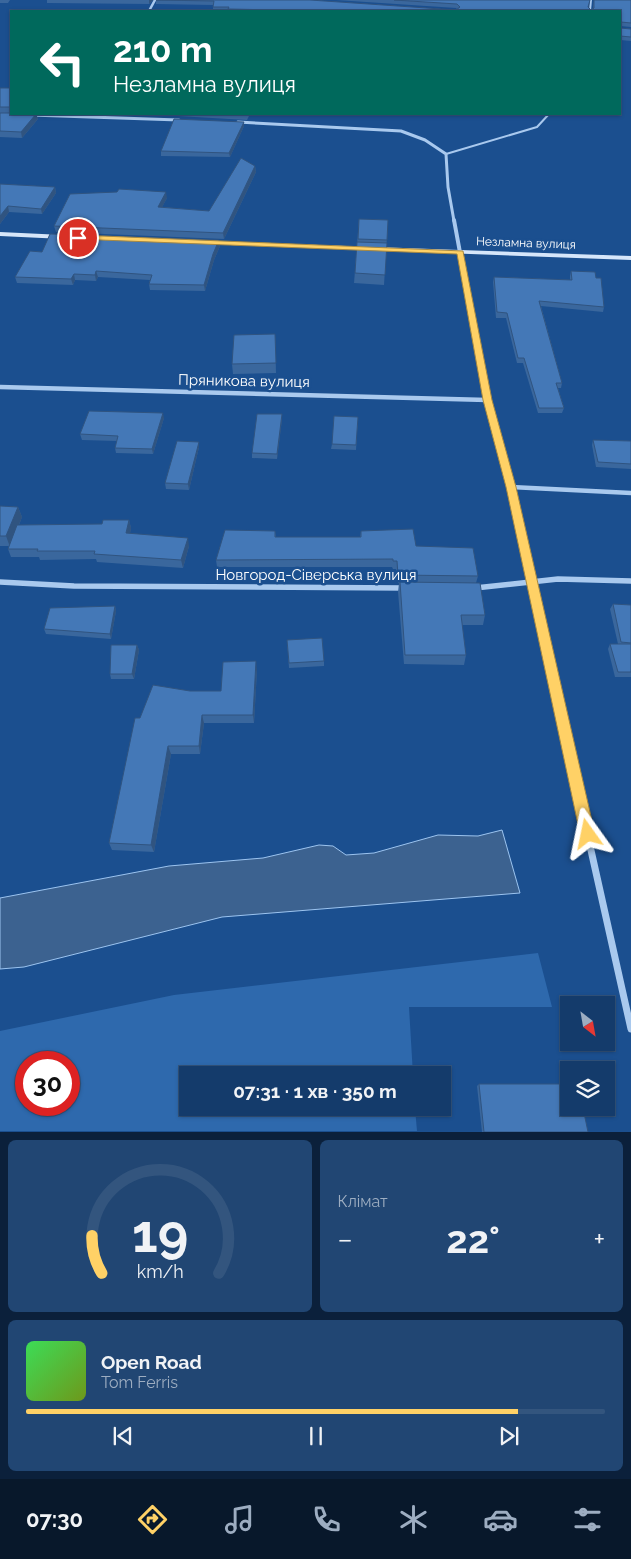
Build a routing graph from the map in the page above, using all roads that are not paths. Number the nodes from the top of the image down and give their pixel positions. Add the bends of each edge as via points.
1 (28, 115) edge
2 (94, 115) edge
3 (547, 115) edge
4 (182, 120) edge
5 (231, 122) edge
6 (446, 154) junction
7 (0, 234) edge
8 (68, 237) edge
9 (194, 242) edge
10 (460, 252) junction
11 (631, 258) edge
12 (0, 387) edge
13 (488, 400) junction
14 (511, 487) junction
15 (631, 493) edge
16 (531, 581) junction
17 (631, 581) edge
18 (0, 582) edge
19 (412, 588) edge
20 (471, 588) edge
21 (631, 1029) edge

1 - 2 street
2 - 4 street
3 - 6 lane via 537,127
5 - 6 street via 401,131 436,144
6 - 10 street via 448,187
7 - 8 street
9 - 10 street, Незламна вулиця
10 - 11 street, Незламна вулиця
10 - 13 street
12 - 13 street, Пряникова вулиця
13 - 14 street
14 - 15 street
14 - 16 street
16 - 17 street via 583,578
16 - 20 street
16 - 21 street
18 - 19 street, Новгород-Сіверська вулиця via 74,586

